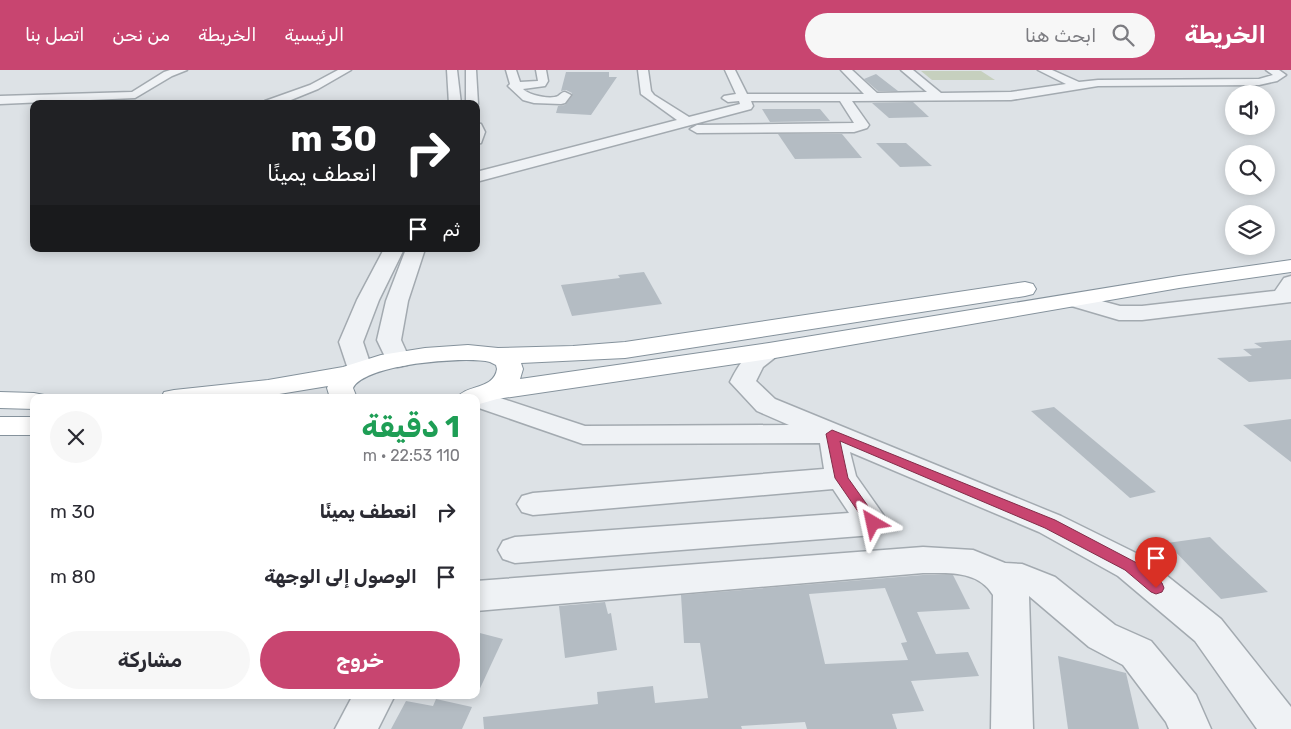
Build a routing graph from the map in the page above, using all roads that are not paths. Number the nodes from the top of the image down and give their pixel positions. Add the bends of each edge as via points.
1 (182, 70) edge
2 (346, 70) edge
3 (452, 70) edge
4 (471, 70) edge
5 (511, 70) edge
6 (541, 70) edge
7 (643, 70) edge
8 (653, 70) edge
9 (717, 70) edge
10 (730, 70) edge
11 (846, 70) edge
12 (906, 70) edge
13 (1043, 70) edge
14 (1271, 70) edge
15 (1076, 85) junction
16 (514, 86) junction
17 (565, 95) dead end
18 (927, 96) junction
19 (844, 97) junction
20 (874, 97) junction
21 (0, 100) edge
22 (280, 100) edge
23 (455, 100) edge
24 (472, 100) edge
25 (737, 101) junction
26 (690, 119) junction
27 (658, 130) junction
28 (480, 171) edge
29 (480, 175) edge
30 (1291, 251) edge
31 (392, 252) edge
32 (414, 252) edge
33 (1291, 266) edge
34 (1288, 293) edge
35 (1076, 300) junction
36 (769, 351) junction
37 (498, 356) junction
38 (398, 360) junction
39 (351, 380) edge
40 (212, 394) edge
41 (480, 395) edge
42 (480, 396) edge
43 (480, 397) edge
44 (0, 400) edge
45 (30, 401) edge
46 (0, 426) edge
47 (30, 426) edge
48 (832, 434) junction
49 (841, 478) junction
50 (533, 504) dead end
51 (515, 550) dead end
52 (999, 576) junction
53 (480, 596) edge
54 (374, 699) edge
55 (356, 729) edge
56 (1012, 729) edge
57 (1190, 729) edge
58 (1282, 729) edge

1 - 21 street via 168,74 135,95
2 - 22 street
3 - 23 street
4 - 24 street
5 - 16 street
6 - 16 street via 541,84
7 - 26 street via 645,92
8 - 26 street via 656,93
9 - 25 street
10 - 25 street
11 - 20 street
12 - 18 street via 936,93
13 - 15 street
14 - 15 street via 1281,75 1259,82
15 - 18 street via 1011,96
16 - 17 street via 520,95 528,99 561,100
18 - 20 street
19 - 20 street
19 - 25 street
19 - 27 street via 862,125 854,128
25 - 26 street
26 - 27 street
26 - 28 street
27 - 29 street
30 - 37 highway via 1171,266 625,350
31 - 39 street via 351,342
32 - 38 street via 397,301 389,340
33 - 35 highway
34 - 35 street via 1142,314 1119,313
35 - 36 highway
36 - 42 highway
36 - 48 street via 752,363 743,382 766,405
37 - 38 highway via 467,353
37 - 41 highway via 509,362 512,369 508,378
38 - 39 highway
39 - 40 highway
43 - 48 street via 583,435
44 - 45 highway
46 - 47 highway
48 - 49 street
48 - 58 street via 1050,524 1130,566 1208,630
49 - 50 street
49 - 51 street via 873,523
52 - 53 street via 972,562 923,560
52 - 56 street via 1011,593
52 - 57 street via 1022,578 1043,587 1102,636 1137,653 1181,709
54 - 55 street

